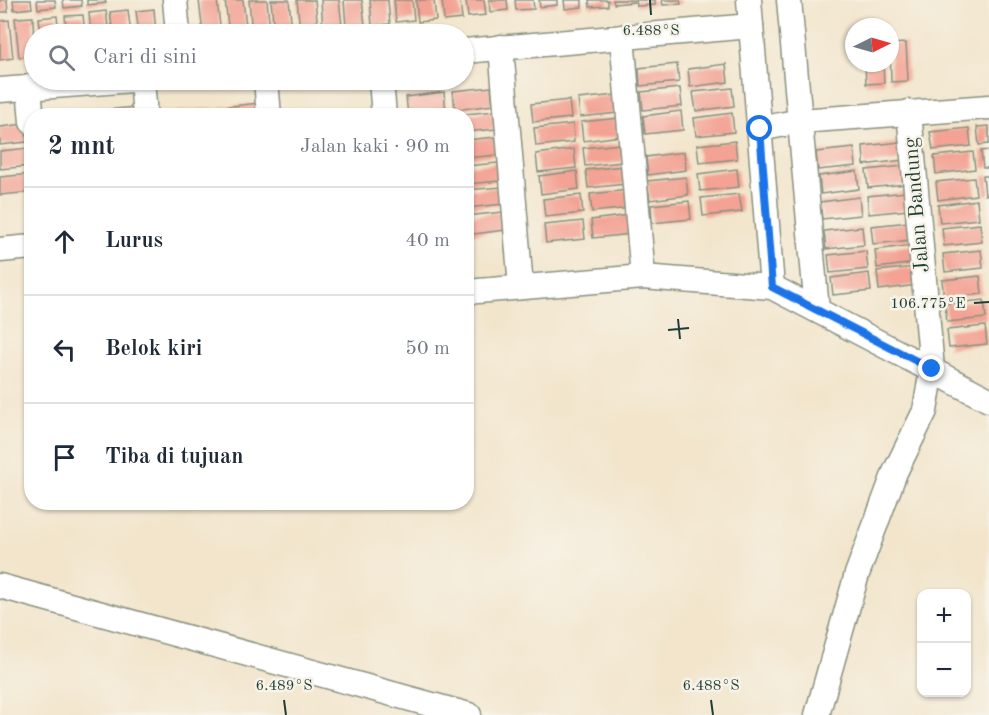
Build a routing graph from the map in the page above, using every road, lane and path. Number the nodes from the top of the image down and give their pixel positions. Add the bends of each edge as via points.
1 (175, 0) edge
2 (749, 0) edge
3 (789, 0) edge
4 (177, 24) edge
5 (751, 26) junction
6 (622, 37) junction
7 (501, 47) junction
8 (474, 50) edge
9 (24, 87) edge
10 (0, 90) edge
11 (28, 90) edge
12 (143, 90) edge
13 (267, 90) edge
14 (382, 90) edge
15 (989, 107) edge
16 (30, 108) edge
17 (145, 108) edge
18 (268, 108) edge
19 (383, 108) edge
20 (909, 112) junction
21 (800, 121) junction
22 (760, 129) junction
23 (24, 248) edge
24 (0, 250) edge
25 (643, 277) junction
26 (521, 287) junction
27 (772, 287) junction
28 (474, 291) edge
29 (817, 310) junction
30 (932, 369) junction
31 (989, 400) edge
32 (0, 586) edge
33 (469, 715) edge
34 (817, 715) edge

1 - 4 street
2 - 5 street
3 - 21 street
5 - 6 street
5 - 22 street
6 - 7 street
6 - 25 street
7 - 8 street
7 - 26 street
9 - 10 street
11 - 16 street
12 - 17 street
13 - 18 street
14 - 19 street
15 - 20 street, Jalan Bandung
20 - 21 street, Jalan Bandung
20 - 30 street, Jalan Bandung
21 - 22 street, Jalan Bandung
21 - 29 street
22 - 27 street
23 - 24 street
25 - 26 street
25 - 27 street
26 - 28 street
27 - 29 street
29 - 30 street
30 - 31 street
30 - 34 street, Jalan Bandung via 924,411 895,472 857,574
32 - 33 street

